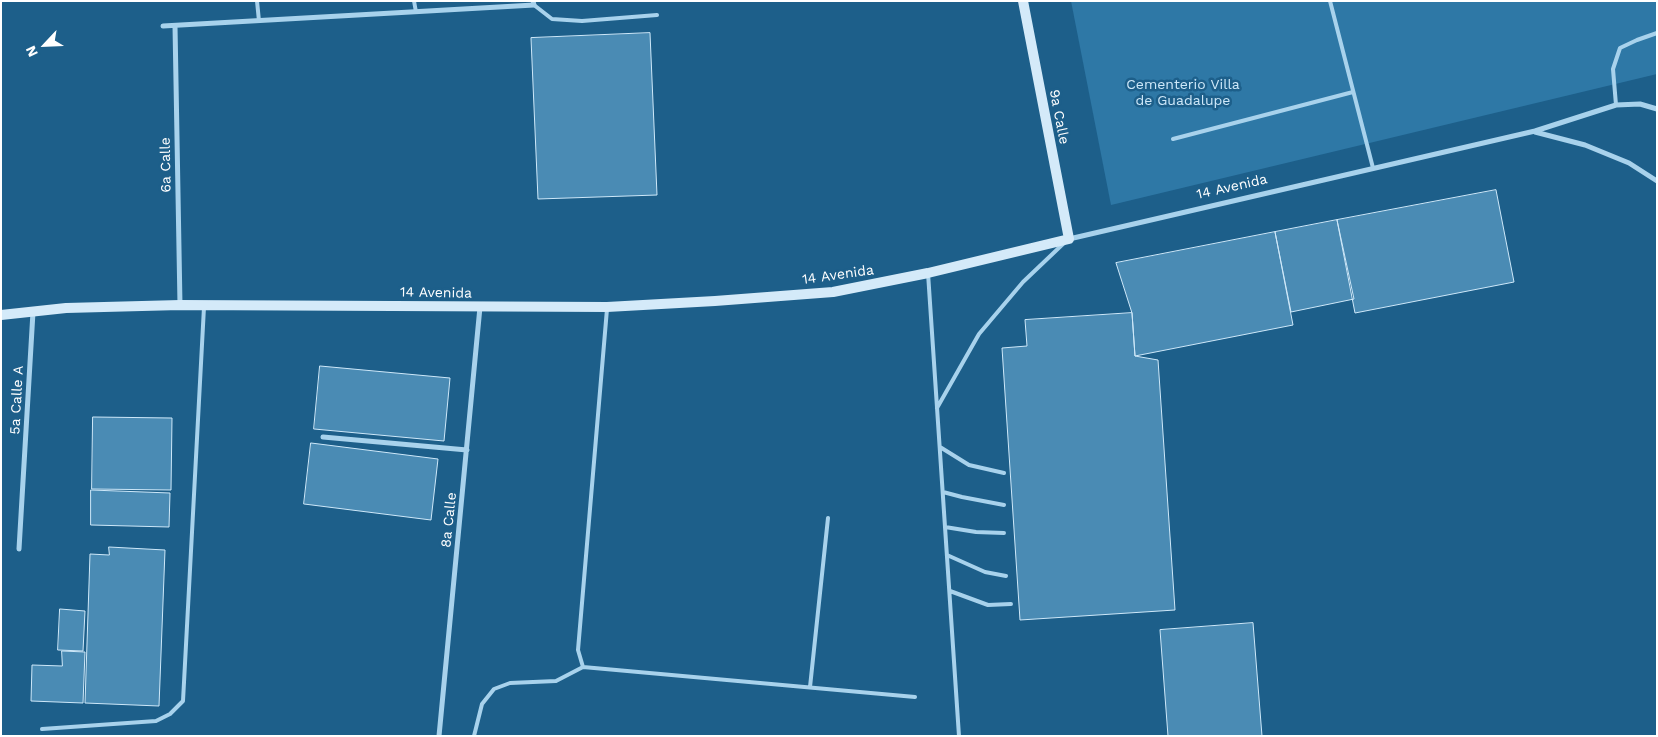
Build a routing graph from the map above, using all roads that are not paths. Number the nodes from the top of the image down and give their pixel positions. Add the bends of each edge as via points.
1 (257, 1) edge
2 (414, 1) edge
3 (1022, 1) edge
4 (1330, 1) edge
5 (534, 3) edge
6 (416, 12) junction
7 (657, 15) dead end
8 (259, 21) junction
9 (163, 26) dead end
10 (175, 26) junction
11 (1657, 33) edge
12 (1353, 92) junction
13 (1616, 105) junction
14 (1657, 109) edge
15 (1535, 132) junction
16 (1173, 139) dead end
17 (1373, 168) junction
18 (1657, 181) edge
19 (1069, 239) junction
20 (928, 273) junction
21 (204, 304) junction
22 (180, 305) junction
23 (480, 307) junction
24 (607, 307) junction
25 (34, 312) junction
26 (1, 315) edge
27 (937, 408) junction
28 (323, 437) dead end
29 (940, 447) junction
30 (467, 450) junction
31 (1004, 473) dead end
32 (943, 492) junction
33 (1004, 505) dead end
34 (828, 518) dead end
35 (945, 527) junction
36 (1004, 533) dead end
37 (19, 549) dead end
38 (947, 555) junction
39 (1006, 576) dead end
40 (950, 591) junction
41 (1011, 604) dead end
42 (583, 667) junction
43 (810, 687) junction
44 (915, 696) dead end
45 (42, 730) dead end
46 (439, 736) edge
47 (474, 736) edge
48 (959, 736) edge

1 - 8 lane
2 - 6 lane
3 - 19 street, 9a Calle
4 - 12 lane
5 - 6 street
5 - 7 lane via 552,18 582,21
6 - 8 street
8 - 10 street
9 - 10 street
10 - 22 street, 6a Calle
11 - 13 lane via 1620,48 1613,69
12 - 16 lane
12 - 17 lane
13 - 14 street, 14 Avenida via 1640,104
13 - 15 street, 14 Avenida
15 - 17 street, 14 Avenida
15 - 18 street via 1585,145 1629,163
17 - 19 street, 14 Avenida
19 - 20 street, 14 Avenida
19 - 27 lane via 1023,282 979,334
20 - 24 street, 14 Avenida via 833,292
20 - 27 lane
21 - 22 street, 14 Avenida
21 - 23 street, 14 Avenida
21 - 45 lane via 183,701 170,714 156,720
22 - 25 street, 14 Avenida
23 - 24 street, 14 Avenida
23 - 30 street, 8a Calle
24 - 42 lane via 578,650
25 - 26 street, 14 Avenida
25 - 37 street, 5a Calle A
27 - 29 lane
28 - 30 street
29 - 31 lane via 969,465
29 - 32 lane
30 - 46 street, 8a Calle
32 - 33 lane
32 - 35 lane
34 - 43 lane
35 - 36 lane
35 - 38 lane
38 - 39 lane via 985,572
38 - 40 lane
40 - 41 lane via 988,605
40 - 48 lane
42 - 43 lane
42 - 47 lane via 556,681 510,683 494,689 482,704
43 - 44 lane

